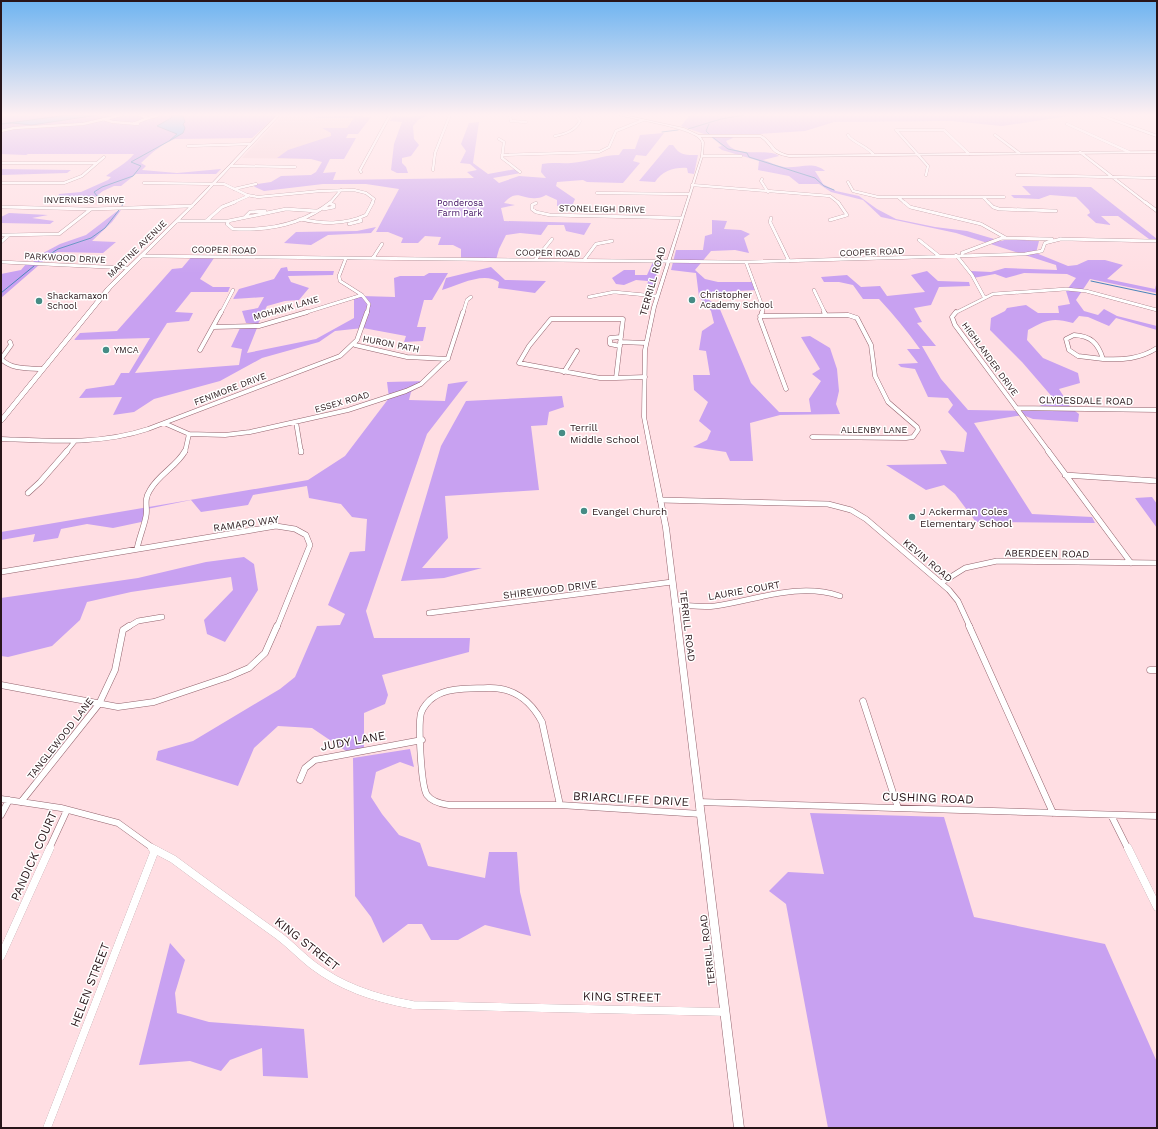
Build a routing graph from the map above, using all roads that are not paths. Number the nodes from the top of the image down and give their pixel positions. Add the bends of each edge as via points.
1 (92, 168) edge
2 (229, 168) edge
3 (361, 168) edge
4 (514, 168) edge
5 (698, 168) edge
6 (928, 168) edge
7 (1100, 168) edge
8 (361, 172) dead end
9 (520, 172) dead end
10 (926, 175) dead end
11 (1017, 175) dead end
12 (1112, 177) junction
13 (1157, 178) edge
14 (762, 179) dead end
15 (848, 182) dead end
16 (1, 183) edge
17 (144, 183) dead end
18 (214, 183) junction
19 (256, 184) dead end
20 (692, 185) junction
21 (234, 189) junction
22 (341, 190) junction
23 (768, 192) junction
24 (597, 193) dead end
25 (690, 194) junction
26 (248, 196) junction
27 (898, 197) junction
28 (983, 197) junction
29 (1004, 197) dead end
30 (536, 203) dead end
31 (192, 206) junction
32 (1, 207) edge
33 (91, 209) junction
34 (316, 211) junction
35 (1056, 211) dead end
36 (1157, 211) edge
37 (682, 218) junction
38 (771, 218) dead end
39 (300, 219) junction
40 (830, 220) dead end
41 (177, 221) junction
42 (206, 221) junction
43 (229, 221) junction
44 (1, 235) edge
45 (9, 235) junction
46 (1006, 238) junction
47 (552, 239) dead end
48 (1038, 239) junction
49 (1061, 239) junction
50 (919, 240) dead end
51 (612, 241) dead end
52 (1157, 241) edge
53 (1, 242) edge
54 (1045, 243) junction
55 (382, 244) dead end
56 (968, 252) junction
57 (956, 255) junction
58 (974, 255) junction
59 (141, 256) junction
60 (940, 256) junction
61 (346, 258) junction
62 (373, 258) junction
63 (535, 260) junction
64 (584, 260) junction
65 (789, 261) junction
66 (1, 262) edge
67 (668, 262) junction
68 (746, 262) junction
69 (128, 268) junction
70 (233, 290) dead end
71 (814, 290) dead end
72 (362, 295) junction
73 (656, 296) junction
74 (471, 297) dead end
75 (589, 297) dead end
76 (984, 297) junction
77 (1157, 310) edge
78 (826, 315) junction
79 (760, 316) junction
80 (213, 327) junction
81 (621, 336) junction
82 (10, 342) dead end
83 (646, 343) junction
84 (620, 344) junction
85 (355, 345) junction
86 (1157, 348) edge
87 (200, 350) dead end
88 (577, 351) dead end
89 (448, 359) junction
90 (1103, 359) junction
91 (42, 368) junction
92 (564, 372) junction
93 (645, 377) junction
94 (616, 378) junction
95 (786, 389) dead end
96 (1016, 408) junction
97 (1157, 410) edge
98 (4, 415) edge
99 (1, 421) edge
100 (296, 422) junction
101 (164, 423) junction
102 (190, 434) junction
103 (812, 437) dead end
104 (1, 439) edge
105 (75, 441) junction
106 (301, 452) dead end
107 (1065, 475) junction
108 (1157, 481) edge
109 (28, 493) dead end
110 (660, 500) junction
111 (137, 549) junction
112 (1131, 563) junction
113 (1157, 563) edge
114 (1, 572) edge
115 (672, 582) junction
116 (942, 583) junction
117 (840, 596) dead end
118 (675, 605) junction
119 (429, 613) dead end
120 (162, 617) dead end
121 (1150, 670) dead end
122 (1157, 670) edge
123 (1, 685) edge
124 (863, 701) dead end
125 (99, 704) junction
126 (422, 740) junction
127 (300, 780) dead end
128 (5, 799) edge
129 (21, 802) junction
130 (699, 802) junction
131 (560, 805) junction
132 (898, 808) junction
133 (67, 810) junction
134 (1053, 813) junction
135 (701, 814) junction
136 (1, 815) edge
137 (1111, 815) junction
138 (1157, 816) edge
139 (155, 850) junction
140 (1157, 906) edge
141 (1, 956) edge
142 (725, 1012) junction
143 (47, 1128) edge
144 (739, 1128) edge

1 - 16 street via 78,178 64,183
2 - 18 main road, MARTINE AVENUE
3 - 8 street
4 - 9 street
5 - 20 street, TERRILL ROAD
6 - 10 street
7 - 12 street
11 - 12 street
12 - 13 street
12 - 36 street
14 - 23 street
15 - 27 street via 853,191 860,194
17 - 18 street
18 - 21 street via 230,185
18 - 31 main road, MARTINE AVENUE
19 - 21 street
20 - 23 street
20 - 25 street, TERRILL ROAD
21 - 26 street
22 - 26 street via 272,197
22 - 34 street via 331,204
22 - 39 street via 360,191 372,195 374,199 366,215 360,218 362,220 358,223 321,224
23 - 40 street via 834,198 847,215
24 - 25 street
25 - 37 street, TERRILL ROAD
26 - 42 street via 222,208
27 - 28 street
27 - 46 street via 915,209 981,224
28 - 29 street
28 - 35 street via 999,209
30 - 37 street, STONELEIGH DRIVE via 532,205 532,209 550,215
31 - 33 street, INVERNESS DRIVE
31 - 41 main road, MARTINE AVENUE
32 - 33 street, INVERNESS DRIVE
33 - 45 street via 58,234
34 - 39 street
34 - 43 street via 288,208
37 - 67 street, TERRILL ROAD
38 - 65 street via 770,222
39 - 43 street via 282,227 264,230 233,229 227,224
41 - 42 street
41 - 59 main road, MARTINE AVENUE
42 - 43 street
44 - 45 street
45 - 53 street
46 - 48 street, COOPER ROAD
46 - 56 street, COOPER ROAD
47 - 63 street
48 - 49 street, COOPER ROAD
48 - 54 street, COOPER ROAD
49 - 52 street, COOPER ROAD
49 - 54 street, COOPER ROAD
50 - 60 street
51 - 64 street via 596,244
54 - 58 street, COOPER ROAD via 1043,249 1037,252
55 - 62 street
56 - 57 street, COOPER ROAD
56 - 58 street, COOPER ROAD
57 - 58 street, COOPER ROAD
57 - 60 street, COOPER ROAD
57 - 76 street via 972,275
59 - 61 street, COOPER ROAD
59 - 69 main road, MARTINE AVENUE
60 - 65 street, COOPER ROAD
61 - 62 street, COOPER ROAD
61 - 72 street via 338,276 346,286
62 - 63 street, COOPER ROAD
63 - 64 street, COOPER ROAD
64 - 67 street, COOPER ROAD
65 - 68 street, COOPER ROAD
66 - 69 street, PARKWOOD DRIVE
67 - 68 street, COOPER ROAD
67 - 73 street, TERRILL ROAD
68 - 79 street via 763,308
69 - 91 main road, MARTINE AVENUE via 89,310
70 - 80 street
71 - 78 street
72 - 80 street, MOHAWK LANE via 263,325
72 - 85 street via 369,304 359,340
73 - 75 street via 608,291
73 - 83 street, TERRILL ROAD
74 - 89 street, ESSEX ROAD via 467,300
76 - 77 street, HIGHLANDER DRIVE via 1003,292 1074,290
76 - 96 street, HIGHLANDER DRIVE via 956,311 952,317 955,325
78 - 79 street, ALLENBY LANE
78 - 103 street, ALLENBY LANE via 848,315 857,318 871,345 875,376 888,402 918,430 913,437 906,438
79 - 95 street
80 - 87 street
81 - 84 street
81 - 84 street via 610,338 610,344
81 - 92 street via 623,319 550,319 519,363
82 - 91 street via 11,345 1,359 5,363 16,368
83 - 84 street
83 - 93 street, TERRILL ROAD
84 - 94 street
85 - 89 street, HURON PATH via 407,358
85 - 101 street, FENIMORE DRIVE via 340,356
86 - 90 street via 1135,358
88 - 92 street
89 - 100 street, ESSEX ROAD via 421,384 406,391 348,410
90 - 90 street via 1098,344 1092,338 1078,335 1066,339 1066,348 1070,352 1082,357
91 - 98 main road, MARTINE AVENUE
92 - 94 street
93 - 94 street
93 - 110 street, TERRILL ROAD via 644,417
96 - 97 street, CLYDESDALE ROAD
96 - 107 street, HIGHLANDER DRIVE
98 - 99 main road, MARTINE AVENUE
100 - 102 street, ESSEX ROAD via 225,435
100 - 106 street
101 - 102 street, ESSEX ROAD
101 - 105 street, FENIMORE DRIVE via 125,436
102 - 111 street via 181,458 150,490 145,506 147,515
104 - 105 street, FENIMORE DRIVE
105 - 109 street
107 - 108 street
107 - 112 street, HIGHLANDER DRIVE
110 - 115 street, TERRILL ROAD
110 - 116 street, KEVIN ROAD via 824,504 842,507 863,517
111 - 114 street, RAMAPO WAY
111 - 125 street, RAMAPO WAY via 284,526 302,531 309,539 310,547 268,649 254,665 236,674 151,704 118,707
112 - 113 street, ABERDEEN ROAD
112 - 116 street, ABERDEEN ROAD via 997,562 965,568
115 - 118 street, TERRILL ROAD
115 - 119 street, SHIREWOOD DRIVE
116 - 134 street, KEVIN ROAD via 958,601
117 - 118 street, LAURIE COURT via 831,593 794,591 714,606
118 - 130 street, TERRILL ROAD
120 - 125 street, TANGLEWOOD LANE via 138,621 124,630 115,670
121 - 122 street
123 - 125 street, RAMAPO WAY
124 - 132 street
125 - 129 street, TANGLEWOOD LANE
126 - 127 street, JUDY LANE via 315,760 301,771
126 - 131 street, BRIARCLIFFE DRIVE via 424,789 429,797 438,803
126 - 131 street, BRIARCLIFFE DRIVE via 423,710 430,700 440,693 495,688 513,693 529,703 542,722
128 - 129 street, KING STREET
128 - 136 street
129 - 133 street, KING STREET
130 - 132 street, CUSHING ROAD
130 - 135 street, TERRILL ROAD
131 - 135 street, BRIARCLIFFE DRIVE
132 - 134 street, CUSHING ROAD
133 - 139 street, KING STREET via 118,823
133 - 141 street, PANDICK COURT
134 - 137 street, CUSHING ROAD
135 - 142 street, TERRILL ROAD
137 - 138 street, CUSHING ROAD
137 - 140 street
139 - 142 street, KING STREET via 173,859 287,942 302,958 321,972 352,989 388,1001 413,1005
139 - 143 street, HELEN STREET
142 - 144 street, TERRILL ROAD

